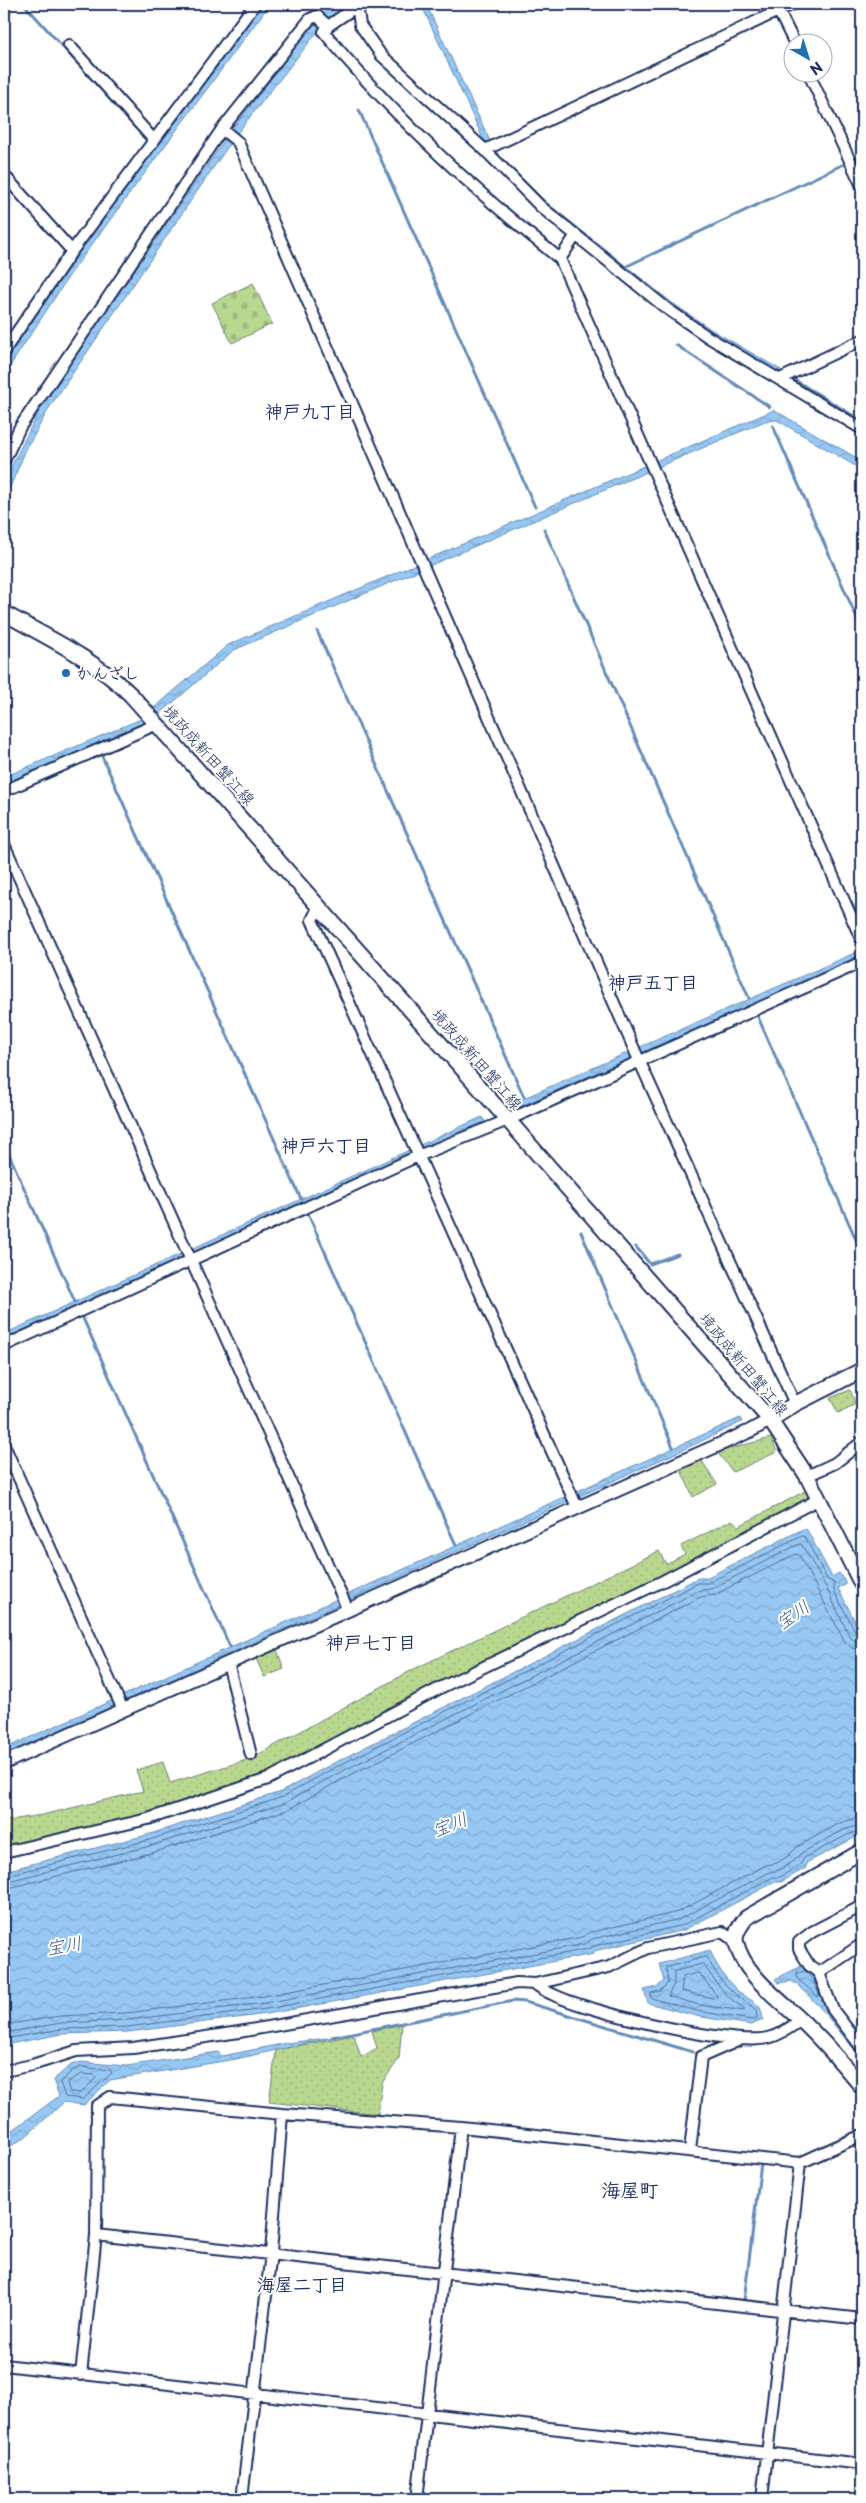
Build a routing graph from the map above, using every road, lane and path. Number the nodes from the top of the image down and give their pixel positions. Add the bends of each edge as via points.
1 (255, 4) edge
2 (358, 4) edge
3 (793, 4) edge
4 (777, 7) edge
5 (327, 25) junction
6 (789, 32) edge
7 (69, 45) dead end
8 (813, 82) edge
9 (224, 131) junction
10 (154, 139) junction
11 (485, 150) junction
12 (4, 174) edge
13 (862, 186) edge
14 (576, 235) junction
15 (72, 251) junction
16 (560, 259) junction
17 (862, 340) edge
18 (4, 350) edge
19 (780, 379) junction
20 (862, 428) edge
21 (4, 461) edge
22 (4, 613) edge
23 (157, 724) junction
24 (4, 792) edge
25 (4, 844) edge
26 (319, 906) junction
27 (862, 941) edge
28 (862, 962) edge
29 (637, 1055) junction
30 (508, 1120) junction
31 (416, 1152) junction
32 (188, 1256) junction
33 (4, 1346) edge
34 (862, 1370) edge
35 (795, 1404) junction
36 (770, 1420) junction
37 (862, 1442) edge
38 (4, 1445) edge
39 (807, 1476) junction
40 (819, 1499) junction
41 (574, 1500) junction
42 (862, 1585) edge
43 (345, 1603) junction
44 (228, 1663) junction
45 (120, 1703) junction
46 (252, 1755) dead end
47 (4, 1763) edge
48 (862, 1851) edge
49 (4, 1852) edge
50 (862, 1906) edge
51 (735, 1941) junction
52 (862, 1944) edge
53 (819, 1973) junction
54 (535, 1984) junction
55 (801, 2020) junction
56 (742, 2039) junction
57 (862, 2048) edge
58 (4, 2071) edge
59 (862, 2087) edge
60 (282, 2114) junction
61 (461, 2128) junction
62 (862, 2136) edge
63 (690, 2150) junction
64 (800, 2163) junction
65 (96, 2235) junction
66 (271, 2253) junction
67 (444, 2272) junction
68 (782, 2310) junction
69 (862, 2319) edge
70 (4, 2365) edge
71 (81, 2375) junction
72 (254, 2394) junction
73 (427, 2414) junction
74 (767, 2452) junction
75 (862, 2464) edge
76 (242, 2499) edge
77 (417, 2499) edge
78 (762, 2499) edge

1 - 10 street
2 - 5 street
2 - 11 street via 360,25 381,55
3 - 4 street
4 - 6 street
4 - 11 street
5 - 9 street via 317,16 310,19
5 - 16 street via 324,32 375,93 484,197
7 - 10 street
8 - 13 street
9 - 21 street via 20,427
9 - 29 street via 236,140
10 - 15 street
11 - 14 street via 541,206
12 - 15 street
14 - 16 street
14 - 19 street via 666,308
15 - 18 street
16 - 27 street
17 - 19 street
19 - 20 street
22 - 23 main road, 境政成新田蟹江線 via 115,679
23 - 24 street
23 - 26 main road, 境政成新田蟹江線
25 - 32 street
26 - 30 main road, 境政成新田蟹江線
26 - 31 street via 312,920
28 - 29 street
29 - 30 street
29 - 35 street
30 - 31 street
30 - 36 main road, 境政成新田蟹江線
31 - 32 street
31 - 41 street
32 - 33 street
32 - 43 street
34 - 35 main road
35 - 36 main road
36 - 39 main road, 境政成新田蟹江線
36 - 41 street via 750,1431
37 - 39 street via 835,1463
38 - 45 street
39 - 40 main road, 境政成新田蟹江線
40 - 42 main road, 境政成新田蟹江線
40 - 49 street via 663,1581 442,1687 268,1778 148,1819
41 - 43 street
43 - 44 street
44 - 45 street
44 - 46 street
45 - 47 street
48 - 51 main road via 746,1918 737,1930
50 - 53 street via 799,1942 799,1949 809,1965
51 - 54 street via 722,1932 648,1948 609,1967
51 - 55 main road via 760,1982
52 - 53 street
53 - 57 street via 833,2010
54 - 56 street via 552,1994 604,2012 711,2036
54 - 58 street via 517,1983 240,2032 142,2046 76,2050
55 - 56 street via 771,2038
55 - 59 main road
56 - 63 street via 701,2057
60 - 61 street
60 - 65 street via 110,2097 97,2106
60 - 66 street
61 - 63 street
61 - 67 street
62 - 64 street
63 - 64 street
64 - 68 street
65 - 66 street
65 - 71 street
66 - 67 street
66 - 72 street
67 - 68 street
67 - 73 street
68 - 69 street
68 - 74 street
70 - 71 street
71 - 72 street
72 - 73 street
72 - 76 street
73 - 74 street
73 - 77 street
74 - 75 street
74 - 78 street

